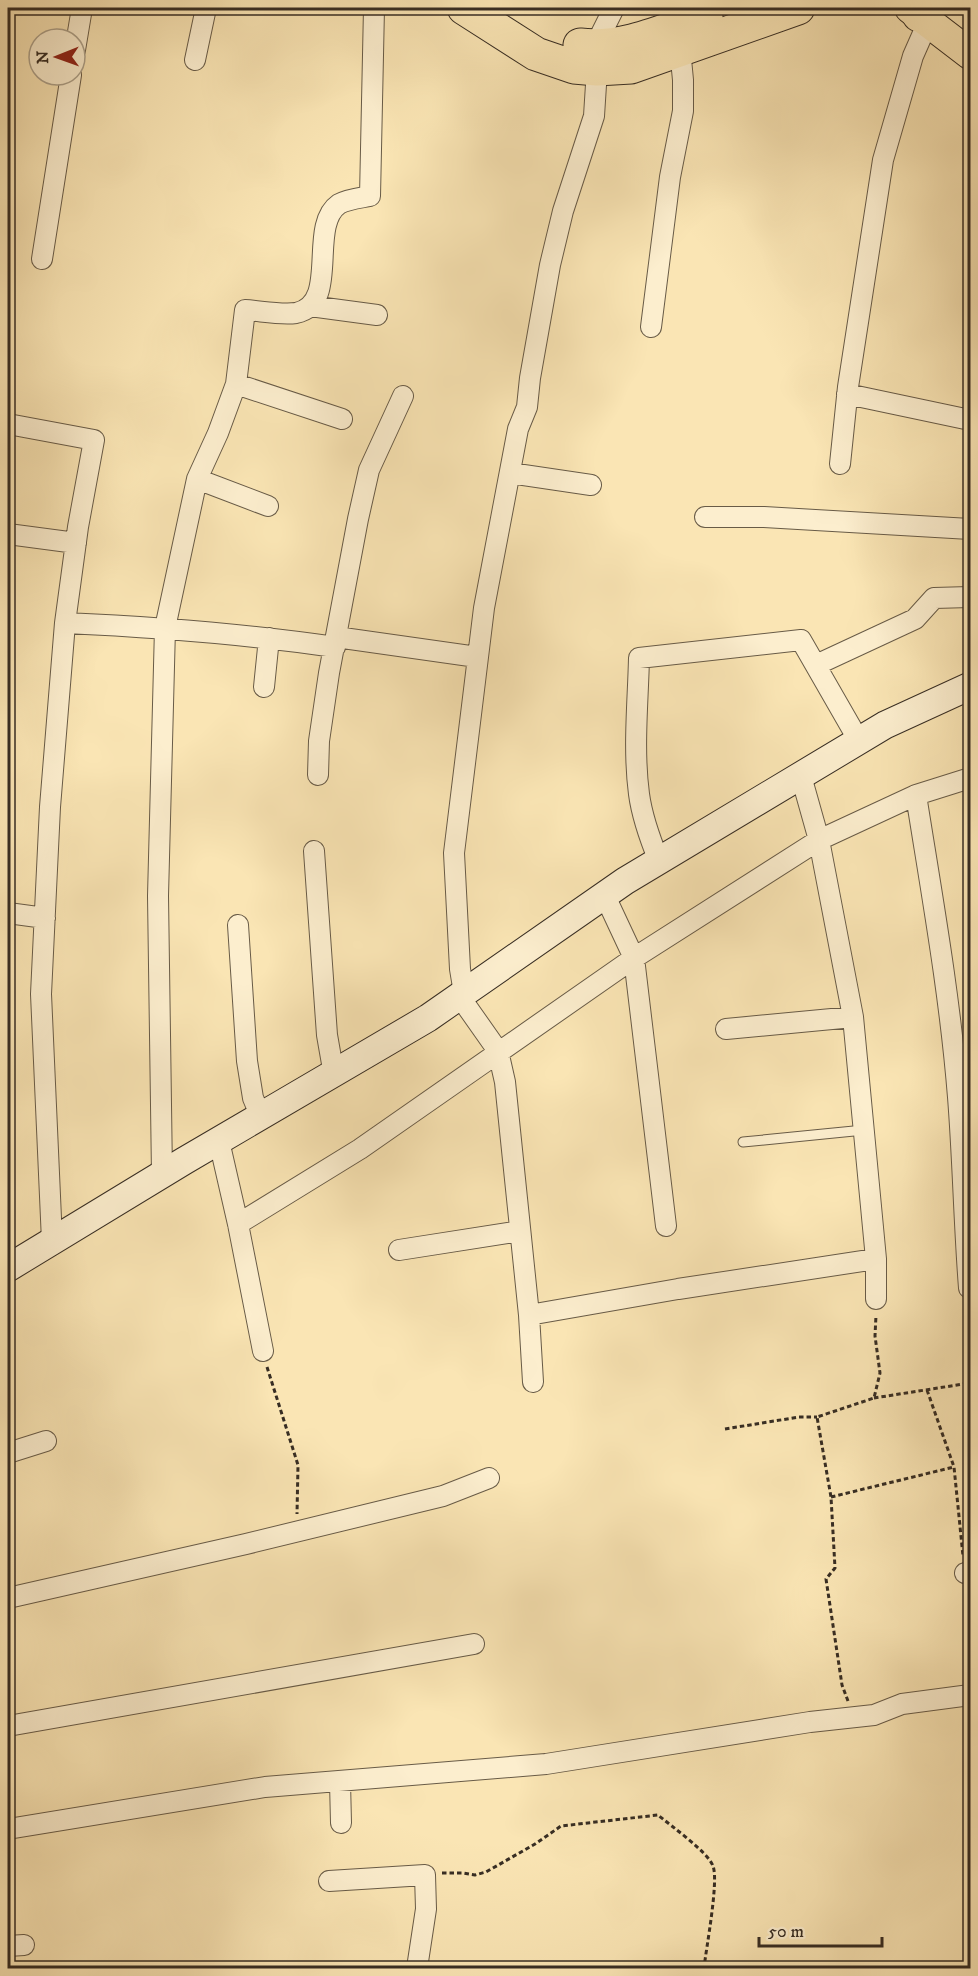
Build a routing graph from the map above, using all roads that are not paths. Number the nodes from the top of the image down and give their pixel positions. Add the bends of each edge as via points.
1 (82, 8) edge
2 (206, 8) edge
3 (374, 8) edge
4 (464, 8) edge
5 (501, 8) edge
6 (614, 8) edge
7 (732, 8) edge
8 (798, 8) edge
9 (919, 13) edge
10 (79, 27) edge
11 (680, 49) junction
12 (970, 54) edge
13 (593, 58) junction
14 (195, 60) dead end
15 (69, 87) edge
16 (42, 259) dead end
17 (310, 306) junction
18 (376, 315) dead end
19 (651, 327) dead end
20 (236, 384) junction
21 (848, 394) junction
22 (403, 396) dead end
23 (342, 419) dead end
24 (970, 420) edge
25 (8, 424) edge
26 (840, 464) dead end
27 (510, 473) junction
28 (197, 479) junction
29 (591, 485) dead end
30 (268, 506) dead end
31 (705, 517) dead end
32 (970, 529) edge
33 (8, 534) edge
34 (76, 543) junction
35 (970, 597) edge
36 (65, 622) junction
37 (165, 628) junction
38 (268, 638) junction
39 (336, 642) junction
40 (477, 657) junction
41 (816, 665) junction
42 (970, 686) edge
43 (264, 687) dead end
44 (859, 741) junction
45 (318, 775) dead end
46 (801, 776) junction
47 (970, 778) edge
48 (916, 795) junction
49 (819, 840) junction
50 (314, 851) dead end
51 (659, 861) junction
52 (605, 896) junction
53 (8, 913) edge
54 (45, 918) junction
55 (238, 926) dead end
56 (634, 958) junction
57 (462, 995) junction
58 (853, 1017) junction
59 (726, 1029) dead end
60 (498, 1051) junction
61 (334, 1075) junction
62 (261, 1117) junction
63 (864, 1130) junction
64 (219, 1141) junction
65 (743, 1142) dead end
66 (162, 1174) junction
67 (238, 1224) junction
68 (666, 1226) dead end
69 (520, 1232) junction
70 (52, 1242) junction
71 (399, 1250) dead end
72 (876, 1259) junction
73 (8, 1268) edge
74 (969, 1288) dead end
75 (876, 1299) road end
76 (529, 1315) junction
77 (263, 1351) road end
78 (533, 1382) dead end
79 (46, 1441) dead end
80 (8, 1453) edge
81 (489, 1478) dead end
82 (8, 1598) edge
83 (474, 1644) dead end
84 (970, 1695) edge
85 (8, 1726) edge
86 (340, 1782) junction
87 (341, 1823) dead end
88 (8, 1829) edge
89 (330, 1881) dead end
90 (417, 1968) edge

1 - 10 street
2 - 14 street
3 - 17 street via 370,196 344,202 329,215 319,288
4 - 13 highway via 536,54 574,67
5 - 13 highway via 544,35
6 - 13 street
7 - 13 highway via 623,44
8 - 11 highway
9 - 12 main road
9 - 21 street via 913,56 883,160
11 - 13 highway via 631,67
11 - 19 street via 683,111 670,177
13 - 27 street via 594,116 550,264 527,407 518,429
15 - 16 street
17 - 18 street
17 - 20 street via 295,313 245,310
20 - 23 street
20 - 28 street
21 - 24 street
21 - 26 street
22 - 39 street via 369,470
25 - 34 street via 94,440
27 - 29 street
27 - 40 street
28 - 30 street
28 - 37 street
31 - 32 street via 774,517
33 - 34 street
34 - 36 street
35 - 41 street via 934,598 915,619
36 - 37 street
36 - 54 street
37 - 38 street
37 - 66 street via 158,896
38 - 39 street
38 - 43 street
39 - 40 street
39 - 45 street via 319,741
40 - 57 street via 454,853
41 - 44 street
41 - 51 street via 801,640 639,658 639,795
42 - 44 street
44 - 46 street
46 - 49 street
46 - 51 street
47 - 48 street
48 - 49 street
48 - 74 street via 944,970 957,1086
49 - 56 street
49 - 58 street
50 - 61 street via 327,1035
51 - 52 street
52 - 56 street
52 - 57 street
53 - 54 street
54 - 70 street via 41,994
55 - 62 street via 247,1061 253,1098
56 - 60 street
56 - 68 street
57 - 60 street
57 - 61 street
58 - 59 street
58 - 63 street
60 - 67 street via 360,1149
60 - 69 street via 505,1082
61 - 62 street
62 - 64 street
63 - 65 lane
63 - 72 street
64 - 66 street
64 - 67 street
66 - 70 street
67 - 77 street
69 - 71 street
69 - 76 street
70 - 73 street
72 - 75 street
72 - 76 street
76 - 78 street
79 - 80 street
81 - 82 street via 443,1496
83 - 85 street
84 - 86 street via 902,1704 874,1715 546,1764
86 - 87 street
86 - 88 street via 265,1787
89 - 90 street via 425,1875 426,1909

